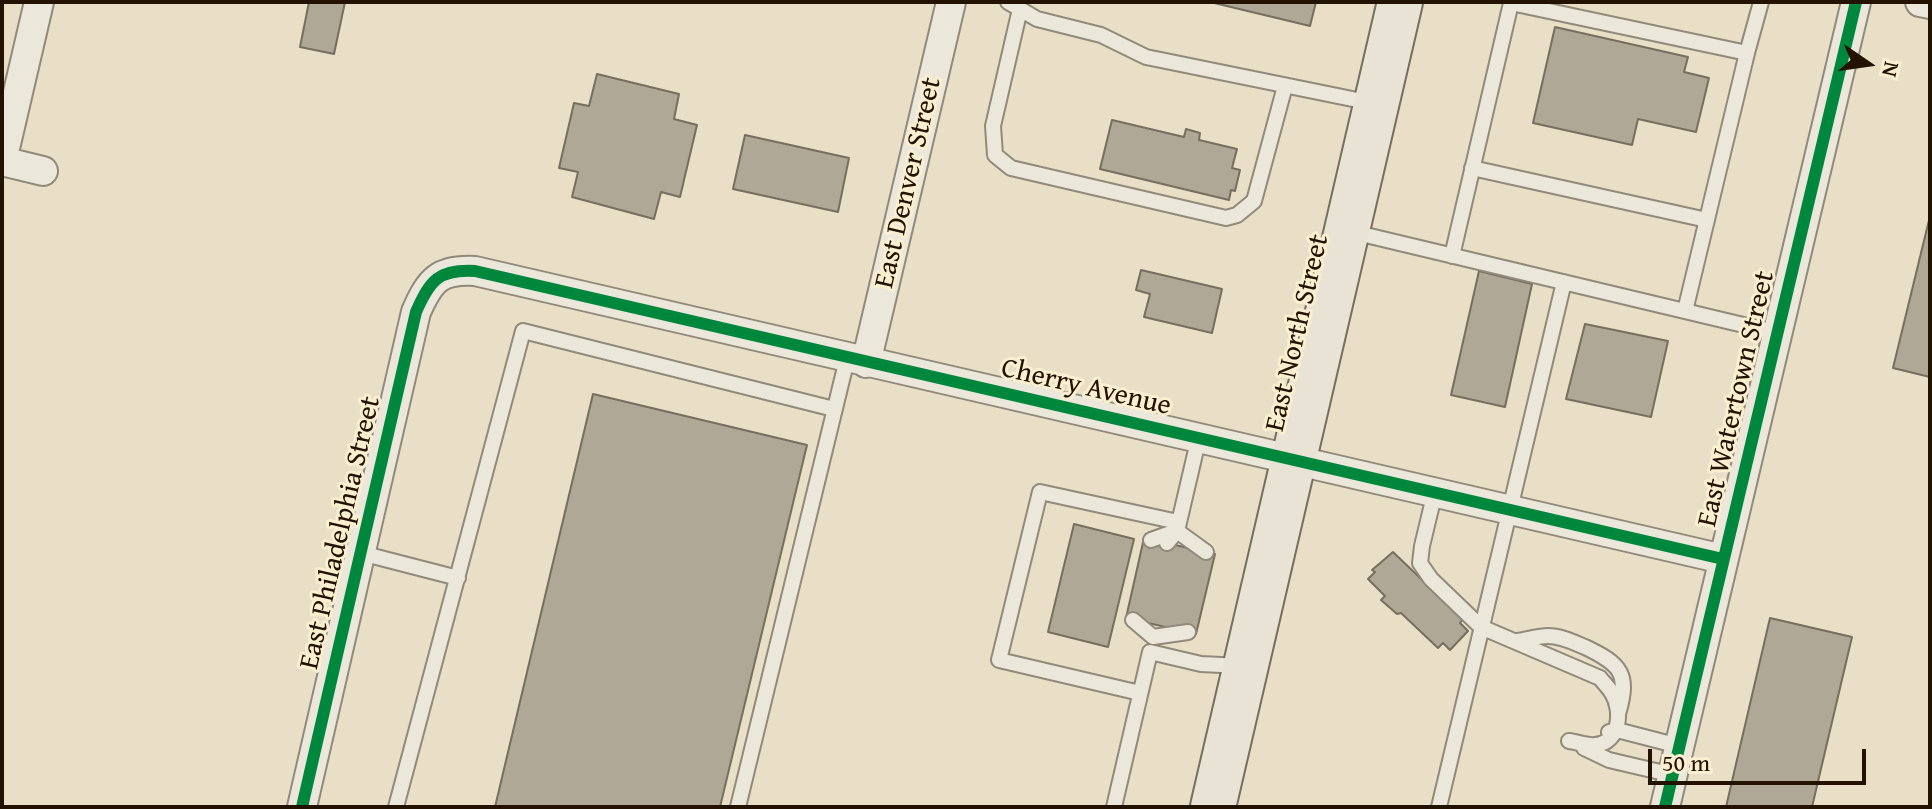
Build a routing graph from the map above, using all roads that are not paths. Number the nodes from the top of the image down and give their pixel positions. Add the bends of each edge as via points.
1 (39, 2) edge
2 (951, 2) edge
3 (1400, 2) edge
4 (1761, 2) edge
5 (1856, 2) edge
6 (1920, 2) edge
7 (1930, 4) edge
8 (1014, 5) edge
9 (1554, 7) edge
10 (1747, 53) junction
11 (1285, 86) junction
12 (1376, 104) junction
13 (2, 161) edge
14 (1472, 168) junction
15 (43, 171) dead end
16 (1707, 220) junction
17 (1347, 230) junction
18 (1452, 256) junction
19 (438, 276) joint
20 (1564, 282) junction
21 (1685, 311) junction
22 (1777, 333) junction
23 (856, 361) junction
24 (834, 409) junction
25 (1199, 437) junction
26 (1293, 459) junction
27 (1435, 492) junction
28 (1509, 509) junction
29 (1174, 532) junction
30 (1151, 540) dead end
31 (1186, 548) dead end
32 (1206, 552) dead end
33 (361, 553) junction
34 (1723, 559) junction
35 (458, 578) junction
36 (1133, 620) dead end
37 (1481, 627) junction
38 (1167, 628) dead end
39 (1151, 630) junction
40 (1188, 632) dead end
41 (1513, 642) junction
42 (1150, 652) junction
43 (1246, 666) junction
44 (1140, 693) junction
45 (1618, 715) junction
46 (1617, 730) junction
47 (1679, 746) junction
48 (1673, 775) junction
49 (302, 807) edge
50 (396, 807) edge
51 (738, 807) edge
52 (1114, 807) edge
53 (1213, 807) edge
54 (1439, 807) edge
55 (1665, 807) edge

1 - 13 street
2 - 23 street, East Denver Street
3 - 12 main road, East North Street
4 - 10 lane
5 - 22 street, East Watertown Street
6 - 7 street
8 - 11 lane via 1037,19 1101,35 1146,57
8 - 11 lane via 993,126 995,155 1011,168 1226,218 1237,215 1254,201
9 - 10 lane
9 - 14 lane via 1511,3
10 - 16 lane
11 - 12 lane
12 - 17 main road, East North Street
13 - 15 street
14 - 16 lane
14 - 18 lane
16 - 21 lane
17 - 18 lane
17 - 26 main road, East North Street
18 - 20 lane
19 - 23 street, Cherry Avenue via 475,271
19 - 33 street, East Philadelphia Street via 416,312
20 - 21 lane
20 - 28 lane
21 - 22 lane
22 - 34 street, East Watertown Street
23 - 24 lane
23 - 25 street, Cherry Avenue
24 - 35 lane via 523,331
24 - 51 lane
25 - 26 street, Cherry Avenue
25 - 29 lane
26 - 27 street, Cherry Avenue
26 - 43 main road, East North Street
27 - 28 street, Cherry Avenue
27 - 37 lane via 1420,563
28 - 34 street, Cherry Avenue
28 - 37 lane
29 - 30 lane
29 - 31 lane
29 - 32 lane
29 - 44 lane via 1040,492 999,660
33 - 35 lane
33 - 49 street, East Philadelphia Street
34 - 47 street, East Watertown Street
35 - 50 lane
36 - 39 lane
37 - 41 lane
37 - 54 lane
38 - 39 lane
39 - 40 lane
39 - 42 lane
41 - 45 lane via 1600,678 1613,694
41 - 45 lane via 1561,637 1612,661 1623,675 1625,693
42 - 43 lane via 1201,664
42 - 44 lane
43 - 53 main road, East North Street
44 - 52 lane
45 - 46 lane
46 - 47 lane
46 - 48 lane via 1569,741 1609,760
47 - 48 street, East Watertown Street
48 - 55 street, East Watertown Street

